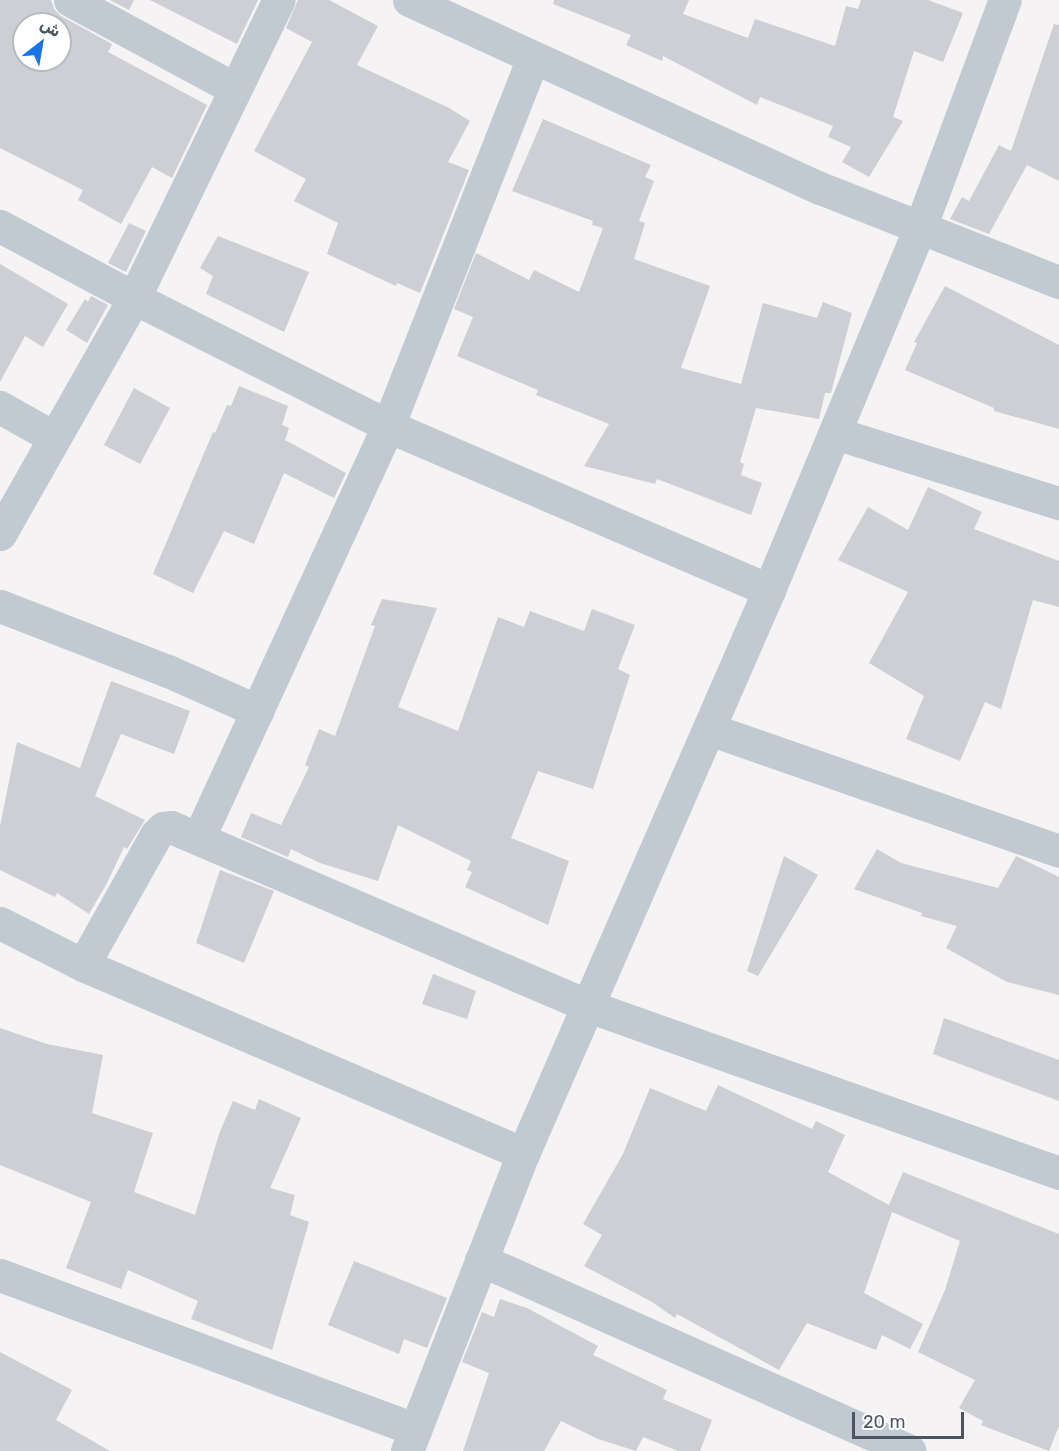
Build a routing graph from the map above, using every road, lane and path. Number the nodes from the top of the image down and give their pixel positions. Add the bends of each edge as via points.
1 (70, 0) edge
2 (279, 0) edge
3 (409, 0) edge
4 (1005, 0) edge
5 (533, 58) junction
6 (235, 89) junction
7 (0, 226) edge
8 (920, 228) junction
9 (1059, 282) edge
10 (134, 298) junction
11 (0, 407) edge
12 (388, 426) junction
13 (835, 433) junction
14 (53, 437) junction
15 (1059, 503) edge
16 (0, 534) edge
17 (769, 590) junction
18 (0, 606) edge
19 (258, 711) junction
20 (709, 729) junction
21 (199, 837) junction
22 (1059, 851) edge
23 (0, 923) edge
24 (82, 965) junction
25 (588, 1006) junction
26 (523, 1154) junction
27 (1059, 1173) edge
28 (481, 1260) junction
29 (0, 1275) edge
30 (411, 1440) edge
31 (909, 1451) edge

1 - 6 street
2 - 6 street
3 - 5 street
4 - 8 street
5 - 8 street via 820,188
5 - 12 street
6 - 10 street
7 - 10 street
8 - 9 street
8 - 13 street
10 - 12 street
10 - 14 street
11 - 14 street
12 - 17 street
12 - 19 street
13 - 15 street
13 - 17 street
14 - 16 street
17 - 20 street
18 - 19 street via 168,671
19 - 21 street
20 - 22 street
20 - 25 street
21 - 24 street via 171,827 156,835
21 - 25 street
23 - 24 street
24 - 26 street
25 - 26 street
25 - 27 street
26 - 28 street
28 - 30 street
28 - 31 street
29 - 30 street

